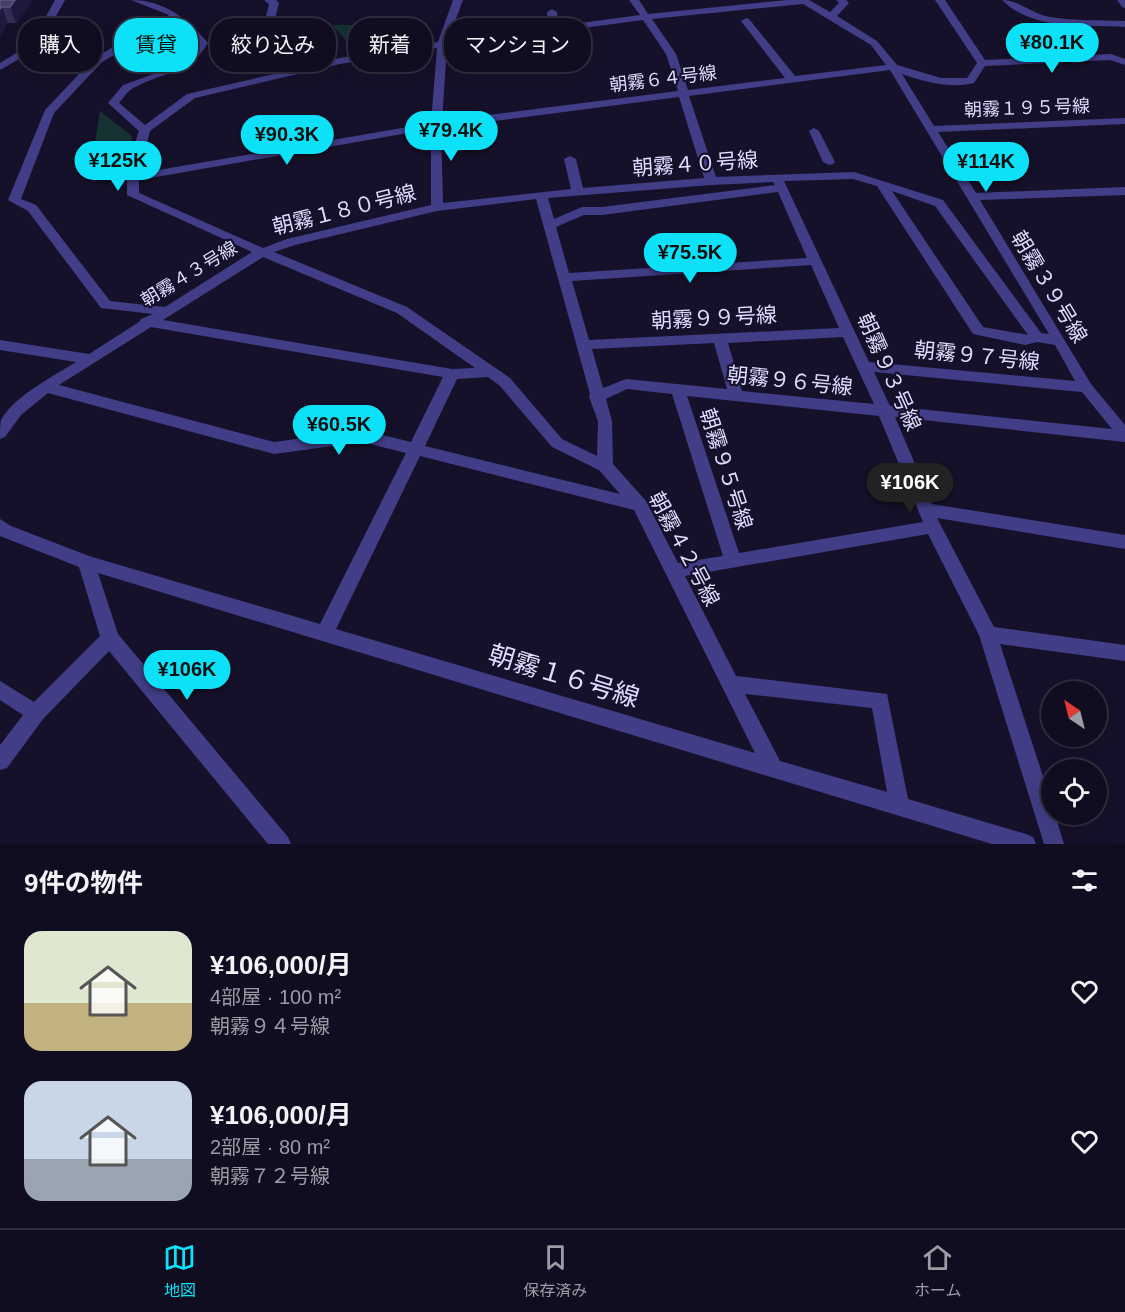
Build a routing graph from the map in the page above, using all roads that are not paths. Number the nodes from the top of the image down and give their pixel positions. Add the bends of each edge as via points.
1 (60, 0) edge
2 (136, 0) edge
3 (269, 0) edge
4 (458, 0) edge
5 (634, 0) edge
6 (719, 0) edge
7 (803, 0) edge
8 (841, 0) edge
9 (940, 0) edge
10 (1007, 0) edge
11 (1122, 0) edge
12 (1125, 4) edge
13 (728, 8) junction
14 (552, 12) dead end
15 (176, 15) junction
16 (832, 16) junction
17 (646, 17) junction
18 (552, 18) edge
19 (746, 21) dead end
20 (591, 24) edge
21 (1125, 24) edge
22 (442, 44) junction
23 (1125, 62) edge
24 (982, 63) junction
25 (0, 67) edge
26 (893, 67) junction
27 (278, 75) junction
28 (792, 80) junction
29 (684, 93) junction
30 (1125, 121) edge
31 (436, 124) junction
32 (930, 129) junction
33 (145, 130) junction
34 (814, 131) dead end
35 (570, 159) dead end
36 (829, 162) dead end
37 (133, 178) junction
38 (711, 181) junction
39 (779, 183) junction
40 (882, 185) junction
41 (1125, 191) edge
42 (579, 192) junction
43 (541, 195) junction
44 (971, 197) junction
45 (437, 207) junction
46 (549, 226) junction
47 (262, 252) junction
48 (815, 261) junction
49 (564, 277) junction
50 (165, 311) junction
51 (146, 322) junction
52 (848, 332) junction
53 (1037, 337) junction
54 (720, 339) junction
55 (1060, 341) junction
56 (0, 345) edge
57 (582, 345) junction
58 (91, 359) junction
59 (864, 366) junction
60 (492, 372) junction
61 (452, 374) junction
62 (46, 387) junction
63 (1086, 387) junction
64 (678, 390) junction
65 (736, 396) junction
66 (596, 397) junction
67 (885, 412) junction
68 (0, 433) edge
69 (1125, 436) edge
70 (416, 450) junction
71 (605, 466) junction
72 (640, 505) junction
73 (927, 510) junction
74 (0, 526) edge
75 (933, 527) junction
76 (1125, 542) edge
77 (733, 561) junction
78 (86, 562) junction
79 (673, 571) junction
80 (325, 633) junction
81 (988, 634) junction
82 (110, 638) junction
83 (1125, 653) edge
84 (731, 684) junction
85 (0, 690) edge
86 (36, 713) junction
87 (0, 761) edge
88 (772, 766) junction
89 (899, 805) junction
90 (280, 844) edge
91 (1026, 844) edge
92 (1054, 844) edge

1 - 25 street via 35,46
2 - 15 street
3 - 27 street via 274,3 268,28 290,48
4 - 22 street
5 - 17 street
6 - 13 street
7 - 13 street
7 - 16 street, 朝霧３９号線
8 - 16 street via 844,3
9 - 24 street
10 - 21 street via 1026,13 1050,20
11 - 12 street
13 - 17 street
14 - 18 street
15 - 33 street via 203,43 196,55 164,74 127,87 113,103
15 - 50 street via 98,60 49,112 14,200 32,208 106,305
16 - 26 street, 朝霧３９号線 via 874,43
17 - 20 street
17 - 29 street via 671,54
19 - 28 street
22 - 27 street via 340,60
22 - 31 street
23 - 24 street via 1111,57
24 - 26 street via 970,81 954,85
26 - 28 street, 朝霧６４号線
26 - 32 street, 朝霧３９号線
27 - 33 street via 191,96
28 - 29 street, 朝霧６４号線
29 - 31 street, 朝霧６４号線
29 - 38 street
30 - 32 street, 朝霧１９５号線
31 - 37 street, 朝霧６４号線
31 - 45 street
32 - 44 street, 朝霧３９号線
33 - 37 street via 141,162
34 - 36 street
35 - 42 street
37 - 47 street, 朝霧４３号線 via 133,195
38 - 39 street, 朝霧４０号線
38 - 42 street, 朝霧４０号線
39 - 40 street, 朝霧４０号線 via 854,175
39 - 46 street via 582,211
39 - 48 street, 朝霧９３号線
40 - 53 street, 朝霧４０号線 via 939,203
40 - 53 street via 978,332 1025,340
41 - 44 street
42 - 43 street, 朝霧４０号線
43 - 45 street, 朝霧１８０号線
43 - 46 street
44 - 55 street, 朝霧３９号線
45 - 47 street, 朝霧１８０号線
46 - 49 street
47 - 50 street, 朝霧４３号線
47 - 60 street, 朝霧４２号線 via 402,310
48 - 49 street
48 - 52 street, 朝霧９３号線
49 - 57 street
50 - 51 street, 朝霧４３号線
51 - 58 street, 朝霧４３号線
51 - 61 street
52 - 54 street, 朝霧９９号線
52 - 59 street, 朝霧９３号線
53 - 55 street
54 - 57 street, 朝霧９９号線
54 - 65 street
55 - 63 street, 朝霧３９号線
56 - 58 street
57 - 66 street
58 - 62 street, 朝霧４３号線
59 - 63 street, 朝霧９７号線
59 - 67 street, 朝霧９３号線
60 - 61 street
60 - 71 street, 朝霧４２号線 via 557,443
61 - 70 street
62 - 68 street, 朝霧４３号線 via 16,411
62 - 70 street via 274,448 362,436
63 - 69 street, 朝霧３９号線
64 - 65 street, 朝霧９６号線
64 - 66 street, 朝霧９６号線 via 626,384
64 - 77 street, 朝霧９５号線
65 - 67 street, 朝霧９６号線
66 - 71 street via 605,421
67 - 69 street, 朝霧９６号線
67 - 73 street, 朝霧９３号線
70 - 72 street
70 - 80 street
71 - 72 street, 朝霧４２号線
72 - 79 street, 朝霧４２号線
73 - 75 street, 朝霧９３号線
73 - 76 street
74 - 78 street
75 - 77 street
75 - 81 street, 朝霧９３号線
77 - 79 street
78 - 80 street, 朝霧１６号線
78 - 82 street
79 - 84 street, 朝霧４２号線
80 - 88 street, 朝霧１６号線
81 - 83 street
81 - 92 street, 朝霧９３号線
82 - 86 street
82 - 90 street
84 - 88 street, 朝霧４２号線
84 - 89 street via 880,700
85 - 86 street
86 - 87 street
88 - 89 street, 朝霧１６号線
89 - 91 street, 朝霧１６号線

